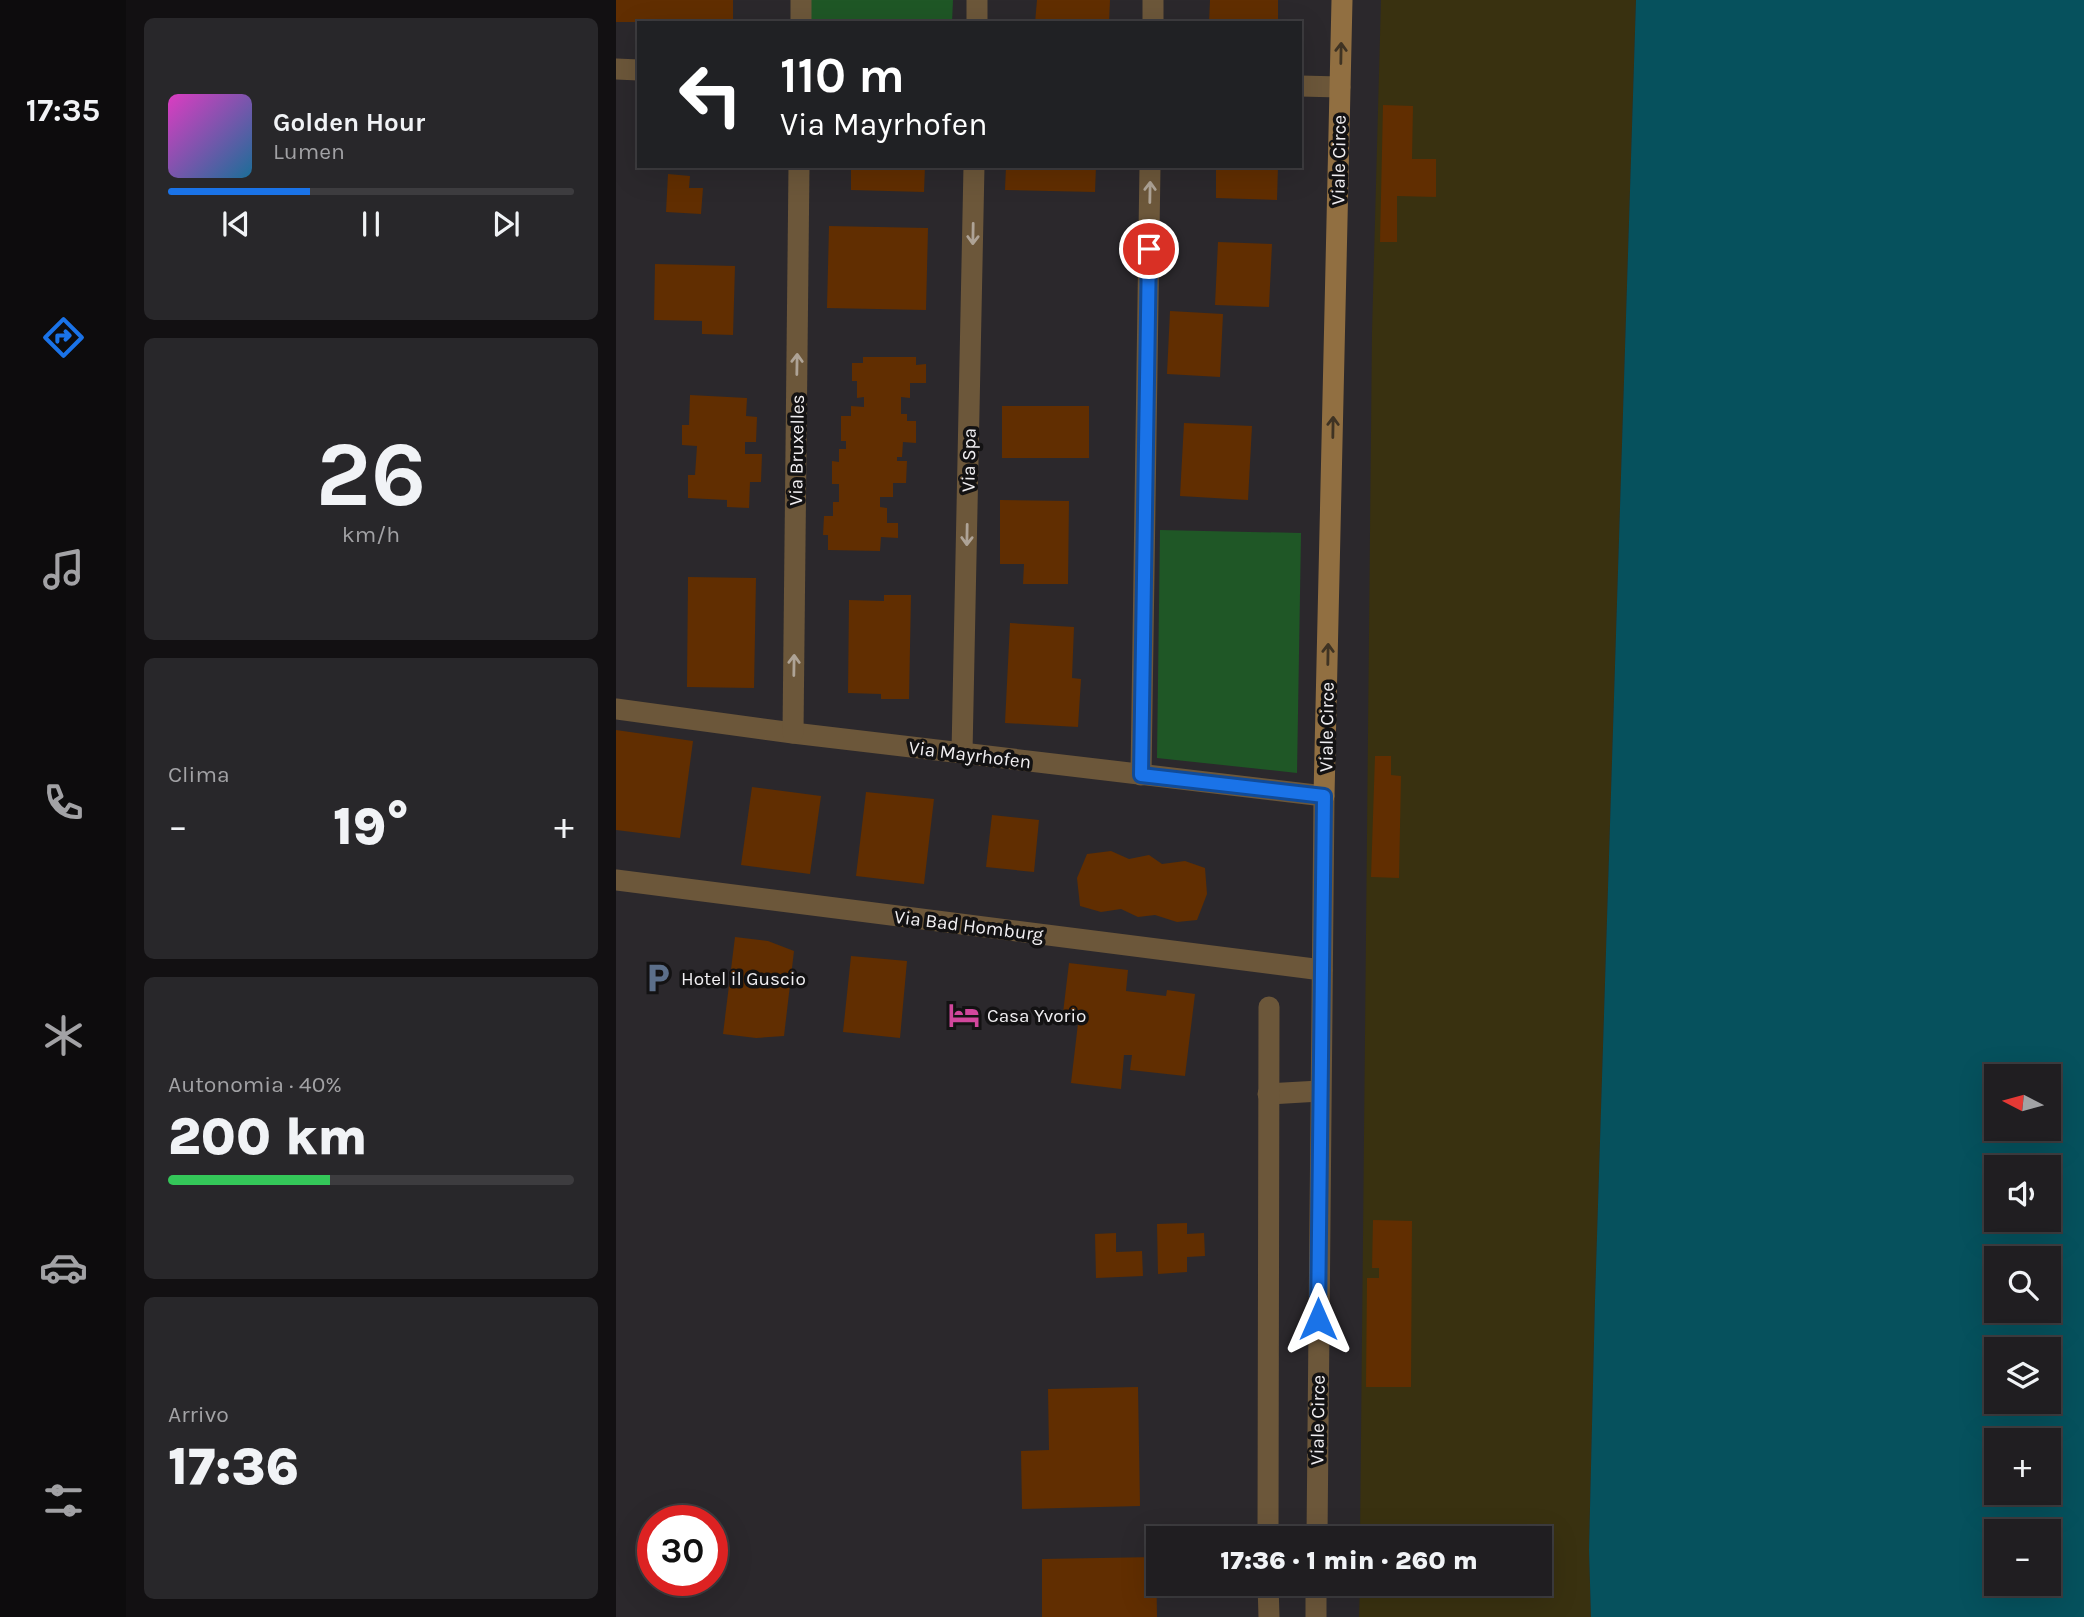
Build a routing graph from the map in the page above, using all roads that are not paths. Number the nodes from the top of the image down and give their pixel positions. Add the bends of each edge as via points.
1 (801, 0) edge
2 (977, 0) edge
3 (1153, 0) edge
4 (1342, 0) edge
5 (801, 21) edge
6 (977, 21) edge
7 (1153, 21) edge
8 (616, 69) edge
9 (637, 70) edge
10 (1302, 86) edge
11 (1340, 87) junction
12 (799, 168) edge
13 (974, 168) edge
14 (1150, 168) edge
15 (616, 709) edge
16 (793, 733) junction
17 (962, 753) junction
18 (1141, 775) junction
19 (1324, 796) junction
20 (616, 880) edge
21 (1322, 970) junction
22 (1269, 1007) dead end
23 (1320, 1091) junction
24 (1268, 1094) junction
25 (1268, 1526) edge
26 (1317, 1526) edge
27 (1269, 1596) edge
28 (1316, 1596) edge
29 (1269, 1617) edge
30 (1316, 1617) edge

1 - 5 street
2 - 6 street
3 - 7 street
11 -> 4 street, Viale Circe
8 - 9 street
10 - 11 street
19 -> 11 street, Viale Circe
16 -> 12 street, Via Bruxelles
13 -> 17 street, Via Spa
18 -> 14 street
15 - 16 street, Via Mayrhofen
16 - 17 street, Via Mayrhofen
17 - 18 street, Via Mayrhofen
18 - 19 street, Via Mayrhofen
19 - 21 street, Viale Circe
20 - 21 street, Via Bad Homburg
21 - 23 street, Viale Circe
22 - 24 street
23 - 24 street
23 - 26 street, Viale Circe
24 - 25 street
27 - 29 street
28 - 30 street

